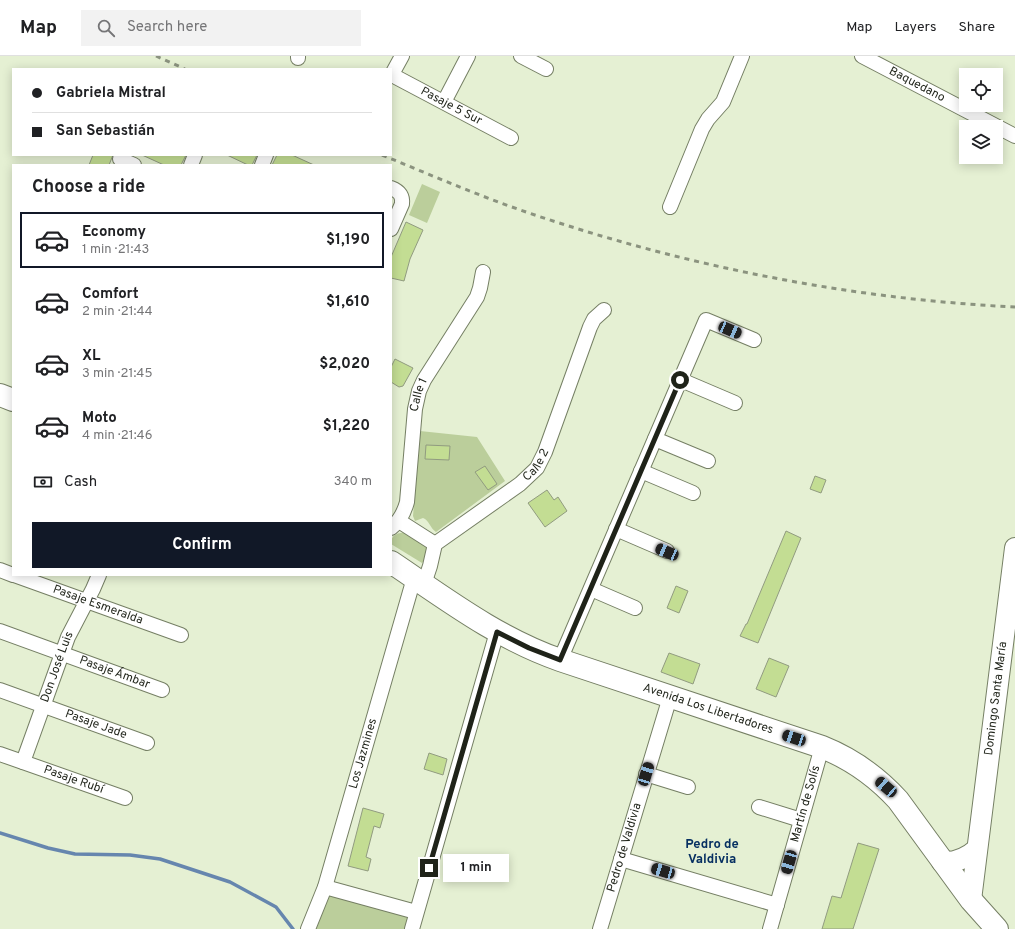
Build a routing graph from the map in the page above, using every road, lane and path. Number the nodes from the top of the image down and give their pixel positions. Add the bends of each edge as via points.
1 (402, 56) edge
2 (468, 56) edge
3 (521, 56) edge
4 (742, 56) edge
5 (866, 57) edge
6 (546, 69) dead end
7 (392, 76) edge
8 (444, 102) junction
9 (1015, 136) edge
10 (511, 138) dead end
11 (392, 188) edge
12 (670, 207) dead end
13 (392, 227) edge
14 (483, 272) dead end
15 (604, 310) dead end
16 (754, 340) dead end
17 (680, 380) junction
18 (0, 396) edge
19 (12, 400) edge
20 (735, 403) dead end
21 (655, 439) junction
22 (708, 462) dead end
23 (641, 471) junction
24 (694, 493) dead end
25 (395, 525) edge
26 (616, 529) junction
27 (435, 544) junction
28 (1015, 548) edge
29 (667, 552) dead end
30 (392, 563) edge
31 (0, 570) edge
32 (12, 575) edge
33 (16, 576) edge
34 (99, 576) edge
35 (419, 581) junction
36 (591, 589) junction
37 (87, 601) junction
38 (635, 608) dead end
39 (1011, 612) edge
40 (0, 631) edge
41 (497, 632) junction
42 (181, 634) dead end
43 (61, 653) junction
44 (560, 660) junction
45 (0, 690) edge
46 (162, 690) dead end
47 (670, 697) junction
48 (43, 706) junction
49 (147, 743) dead end
50 (822, 747) junction
51 (0, 754) edge
52 (23, 762) junction
53 (646, 774) junction
54 (688, 787) dead end
55 (125, 798) dead end
56 (758, 807) dead end
57 (801, 820) junction
58 (977, 849) junction
59 (621, 859) junction
60 (942, 862) junction
61 (325, 886) junction
62 (971, 900) junction
63 (777, 905) junction
64 (416, 912) junction
65 (603, 928) edge
66 (308, 929) edge
67 (412, 929) edge
68 (770, 929) edge
69 (997, 929) edge

1 - 7 street
2 - 8 street
3 - 6 street
4 - 12 street via 722,102 702,129
5 - 9 street, Baquedano
7 - 8 street, Pasaje 5 Sur
8 - 10 street, Pasaje 5 Sur
11 - 13 street via 399,192 403,200
14 - 25 street, Calle 1 via 477,296 419,391 415,409 407,502 403,514
15 - 27 street, Calle 2 via 590,327 537,468 520,484
16 - 17 street via 706,320
17 - 20 street
17 - 21 street
18 - 19 main road
21 - 22 street
21 - 23 street
23 - 24 street
23 - 26 street
25 - 27 street
26 - 29 street
26 - 36 street
27 - 35 street via 430,566
28 - 39 street, Domingo Santa María
30 - 35 main road, Avenida Los Libertadores
31 - 32 street, Pasaje Esmeralda
33 - 37 street, Pasaje Esmeralda
34 - 37 street, Don José Luis
35 - 41 main road, Avenida Los Libertadores
35 - 61 street, Los Jazmines
36 - 38 street
36 - 44 street
37 - 42 street, Pasaje Esmeralda
37 - 43 street, Don José Luis
39 - 58 street, Domingo Santa María
40 - 43 street, Pasaje Ámbar
41 - 44 main road, Avenida Los Libertadores
41 - 64 street
43 - 46 street, Pasaje Ámbar
43 - 48 street, Don José Luis
44 - 47 main road, Avenida Los Libertadores
45 - 48 street, Pasaje Jade
47 - 50 main road, Avenida Los Libertadores
47 - 53 street, Pedro de Valdivia
48 - 49 street, Pasaje Jade
48 - 52 street, Don José Luis
50 - 57 street, Martín de Solís
50 - 60 main road, Avenida Los Libertadores via 860,766 886,787
51 - 52 street, Pasaje Rubí
52 - 55 street, Pasaje Rubí
53 - 54 street
53 - 59 street, Pedro de Valdivia
56 - 57 street
57 - 63 street, Martín de Solís
58 - 60 street via 961,859
58 - 62 street, Domingo Santa María
59 - 63 street
59 - 65 street, Pedro de Valdivia
60 - 62 main road, Avenida Los Libertadores
61 - 64 street
61 - 66 street, Los Jazmines
62 - 69 main road, Avenida Los Libertadores
63 - 68 street, Martín de Solís
64 - 67 street

